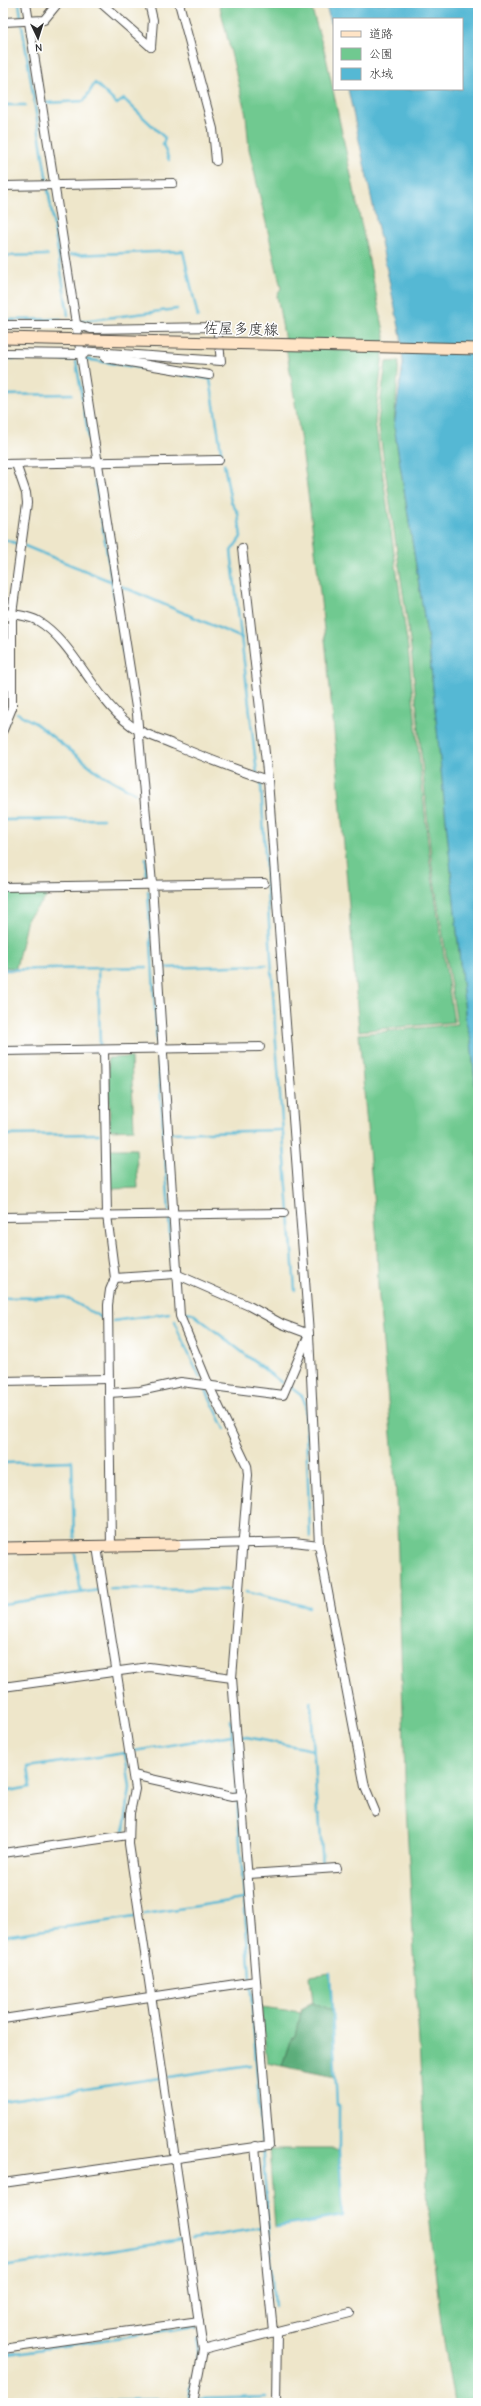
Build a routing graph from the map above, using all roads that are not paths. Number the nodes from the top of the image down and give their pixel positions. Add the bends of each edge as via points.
1 (26, 3) edge
2 (58, 3) edge
3 (101, 3) edge
4 (148, 3) edge
5 (179, 3) edge
6 (3, 22) edge
7 (28, 22) junction
8 (216, 161) dead end
9 (173, 183) dead end
10 (55, 185) junction
11 (3, 186) edge
12 (3, 325) edge
13 (78, 325) junction
14 (3, 338) edge
15 (478, 349) edge
16 (80, 352) junction
17 (3, 353) edge
18 (209, 375) dead end
19 (219, 460) dead end
20 (98, 463) junction
21 (3, 464) edge
22 (16, 464) junction
23 (242, 548) dead end
24 (3, 613) edge
25 (12, 614) junction
26 (3, 730) edge
27 (139, 730) junction
28 (268, 780) junction
29 (264, 883) dead end
30 (152, 884) junction
31 (3, 887) edge
32 (260, 1047) dead end
33 (162, 1049) junction
34 (104, 1050) junction
35 (3, 1051) edge
36 (284, 1213) dead end
37 (172, 1214) junction
38 (107, 1215) junction
39 (3, 1217) edge
40 (176, 1274) junction
41 (115, 1278) junction
42 (309, 1334) junction
43 (108, 1379) junction
44 (3, 1380) edge
45 (209, 1386) junction
46 (109, 1393) junction
47 (244, 1543) junction
48 (175, 1545) joint
49 (319, 1545) junction
50 (97, 1547) junction
51 (111, 1547) junction
52 (3, 1548) edge
53 (116, 1670) junction
54 (230, 1678) junction
55 (3, 1687) edge
56 (133, 1775) junction
57 (237, 1797) junction
58 (375, 1811) dead end
59 (128, 1835) junction
60 (3, 1853) edge
61 (336, 1868) dead end
62 (248, 1874) junction
63 (252, 1981) junction
64 (152, 1997) junction
65 (3, 2019) edge
66 (261, 2146) junction
67 (175, 2158) junction
68 (3, 2183) edge
69 (350, 2313) dead end
70 (199, 2321) junction
71 (275, 2331) junction
72 (3, 2349) edge
73 (203, 2350) junction
74 (193, 2403) edge
75 (276, 2403) edge

1 - 7 street
2 - 7 street via 44,20
3 - 4 street via 151,47 153,20
5 - 8 street via 213,129
6 - 7 street
7 - 10 street
9 - 10 street
10 - 11 street
10 - 13 street
12 - 13 street
13 - 16 street
13 - 16 street via 91,330 217,327 221,361
14 - 15 main road, 佐屋多度線, bridge
16 - 17 street
16 - 18 street
16 - 20 street
19 - 20 street
20 - 22 street
20 - 27 street
21 - 22 street
22 - 25 street via 27,503
23 - 28 street
24 - 25 street
25 - 26 street via 12,700
25 - 27 street via 37,621 46,627 100,693 127,722
27 - 28 street via 210,761
27 - 30 street
28 - 42 street
29 - 30 street
30 - 31 street
30 - 33 street
32 - 33 street
33 - 34 street
33 - 37 street
34 - 35 street
34 - 38 street
36 - 37 street
37 - 38 street
37 - 40 street
38 - 39 street
38 - 41 street
40 - 41 street
40 - 42 street
40 - 45 street via 180,1316
41 - 43 street via 108,1305
42 - 45 street via 283,1395
42 - 49 street
43 - 44 street
43 - 46 street
45 - 46 street via 181,1382 140,1391
45 - 47 street via 247,1466 249,1489
46 - 51 street
47 - 48 street
47 - 49 street via 294,1542
47 - 54 street
48 - 51 main road
49 - 58 street via 365,1787
50 - 51 main road
50 - 52 main road
50 - 53 street
53 - 54 street via 149,1667
53 - 55 street
53 - 56 street
54 - 57 street
56 - 57 street
56 - 59 street via 135,1789
57 - 62 street
59 - 60 street
59 - 64 street
61 - 62 street
62 - 63 street
63 - 64 street
63 - 66 street via 269,2145
64 - 65 street
64 - 67 street
66 - 67 street
66 - 71 street
67 - 68 street
67 - 70 street
69 - 71 street
70 - 72 street
70 - 73 street
71 - 73 street
71 - 75 street
73 - 74 street

